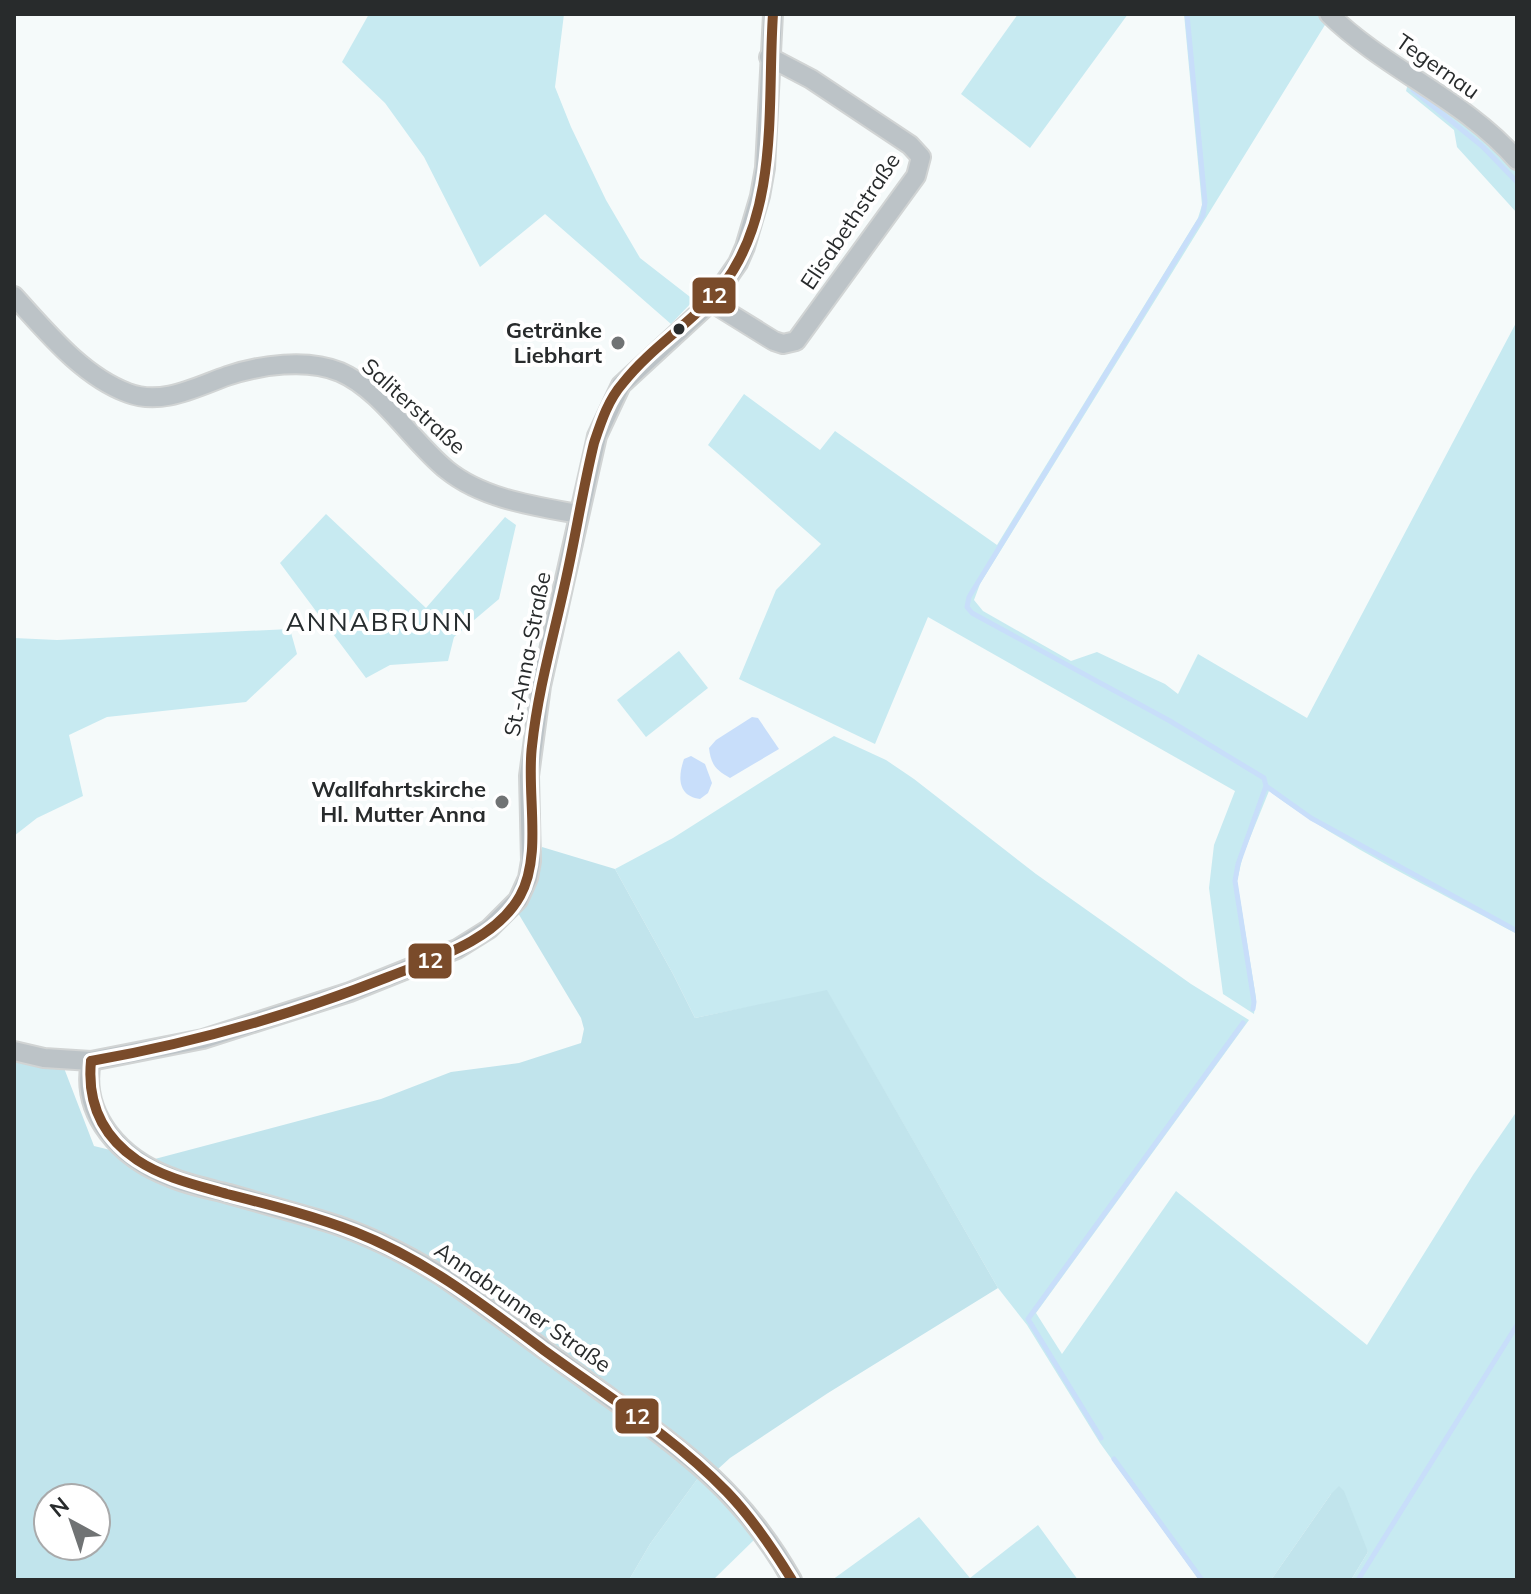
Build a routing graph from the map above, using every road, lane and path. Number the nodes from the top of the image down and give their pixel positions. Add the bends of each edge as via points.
1 (773, 14) edge
2 (1329, 14) edge
3 (769, 57) junction
4 (1517, 160) edge
5 (14, 296) edge
6 (711, 302) junction
7 (578, 514) junction
8 (14, 1051) edge
9 (91, 1061) junction
10 (792, 1580) edge

1 - 3 street, St.-Anna-Straße
2 - 4 street, Tegernau via 1463,111
3 - 6 street, St.-Anna-Straße via 760,196 738,263
3 - 6 street, Elisabethstraße via 910,145 921,164 796,341 774,341
5 - 7 street, Saliterstraße via 83,365 132,395 171,396 230,375 280,365 338,371 364,387 455,476 498,496
6 - 7 street, St.-Anna-Straße via 621,385 597,436
7 - 9 street, St.-Anna-Straße via 541,686 529,776 530,870 510,910 457,949 350,992 203,1039
8 - 9 street, St.-Anna-Straße
9 - 10 street, Annabrunner Straße via 95,1110 131,1157 171,1178 327,1222 440,1275 713,1476 766,1537

